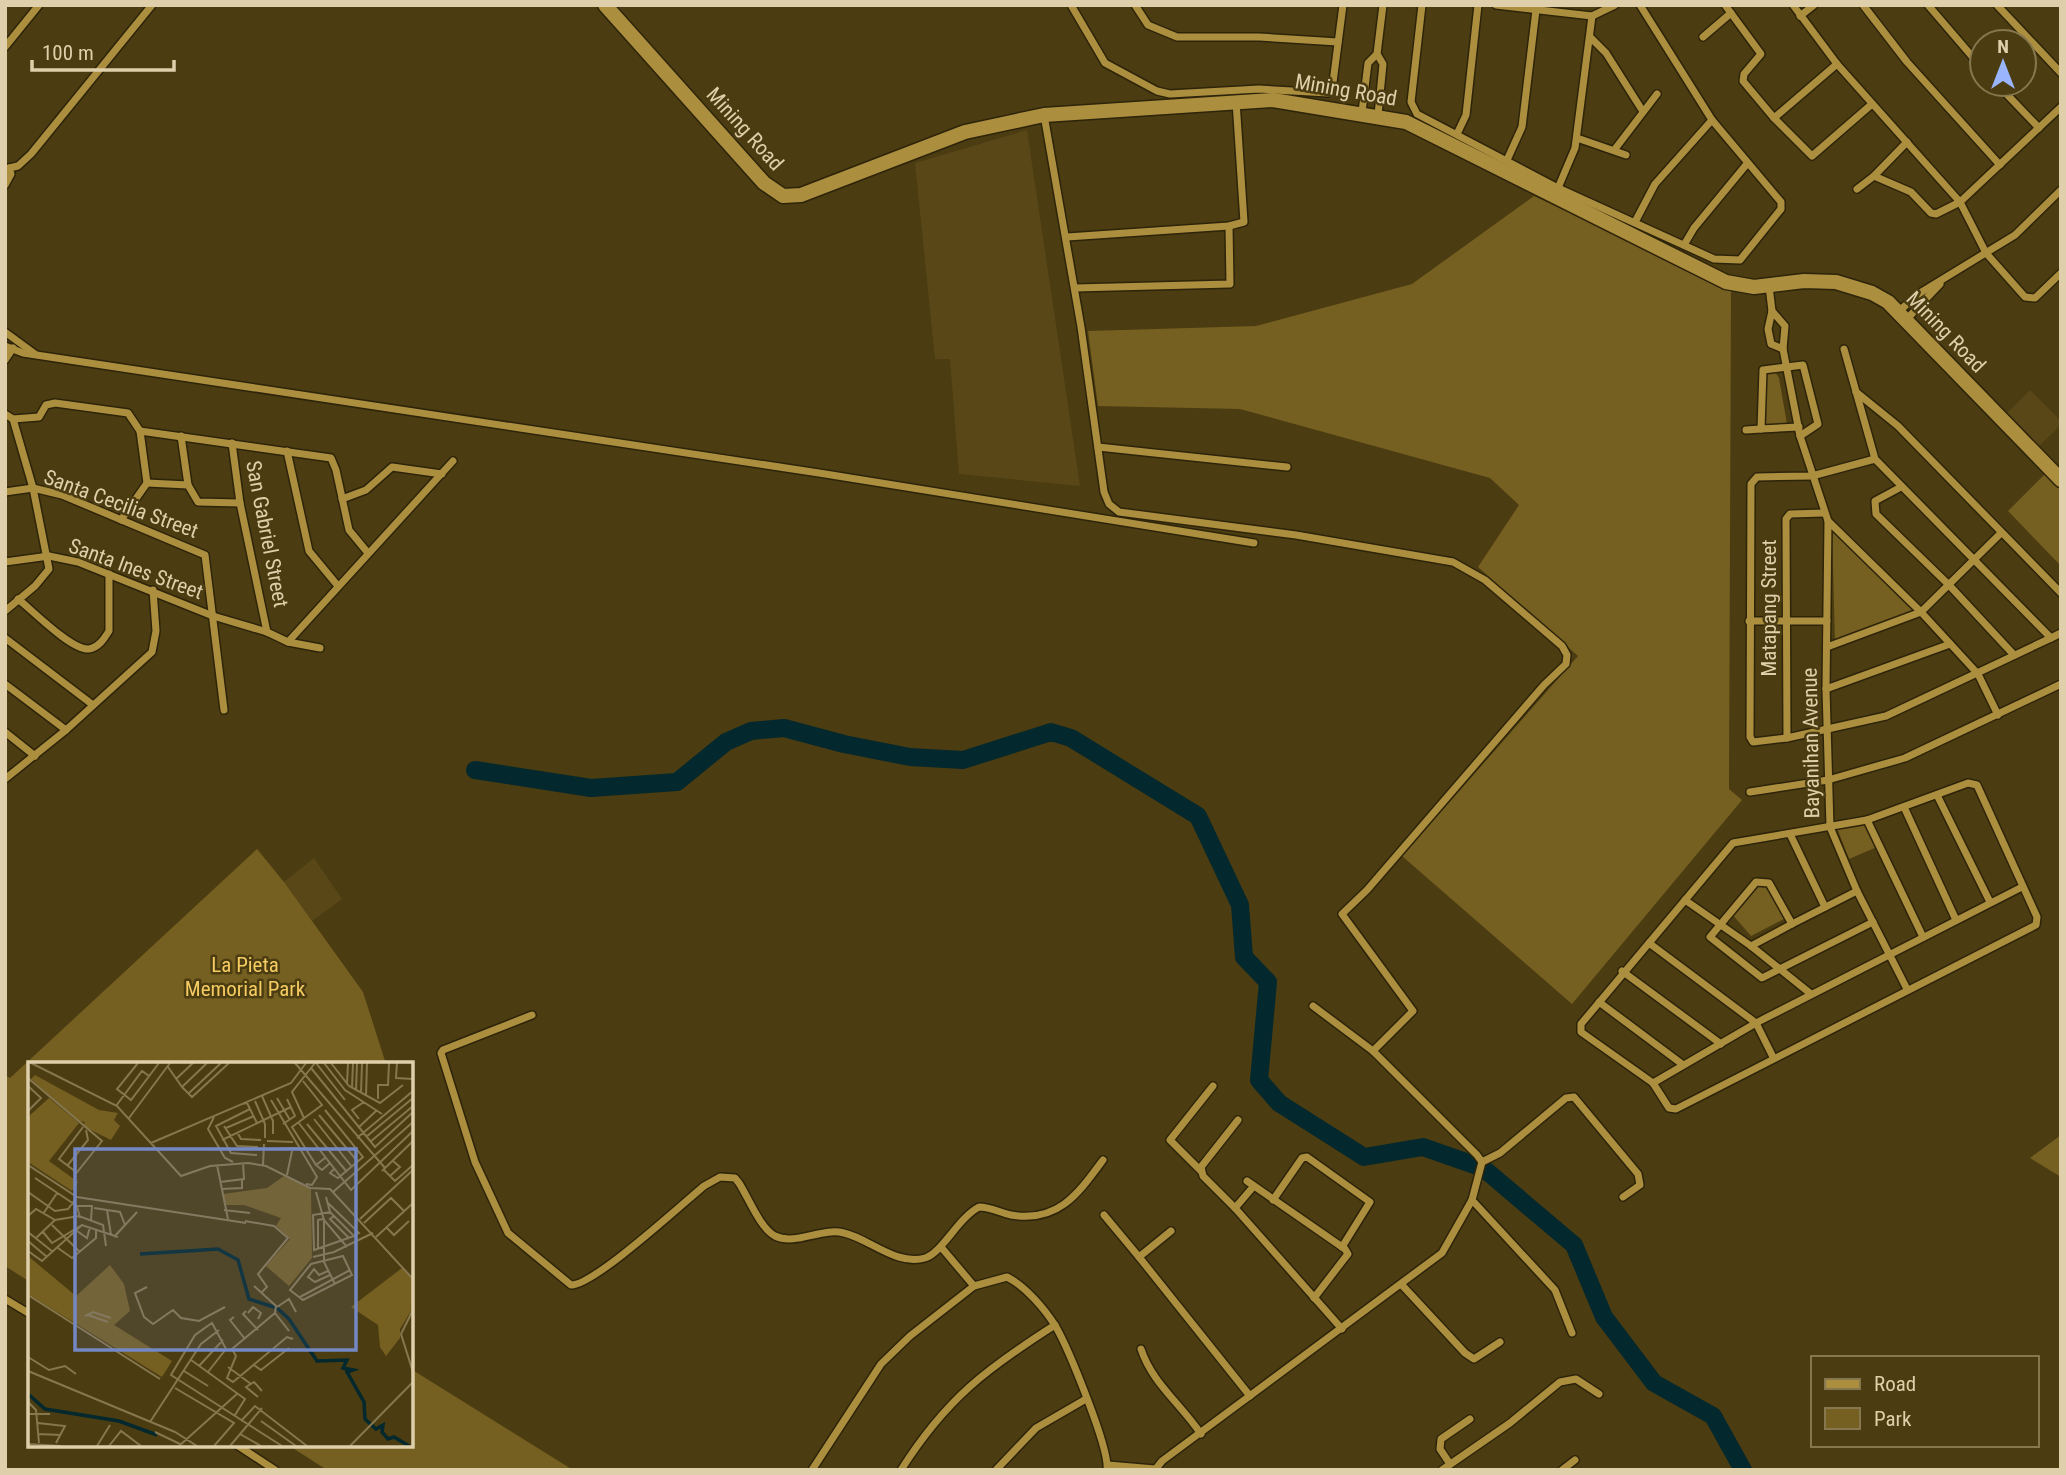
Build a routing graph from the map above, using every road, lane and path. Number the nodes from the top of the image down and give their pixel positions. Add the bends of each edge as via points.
1 (39, 5) edge
2 (152, 5) edge
3 (605, 5) edge
4 (1071, 5) edge
5 (1135, 5) edge
6 (1343, 5) edge
7 (1383, 5) edge
8 (1422, 5) edge
9 (1478, 5) edge
10 (1496, 5) edge
11 (1615, 5) edge
12 (1640, 5) edge
13 (1725, 5) edge
14 (1793, 5) edge
15 (1814, 5) edge
16 (1863, 5) edge
17 (1928, 5) edge
18 (1997, 5) edge
19 (1536, 10) junction
20 (1731, 13) junction
21 (1592, 16) junction
22 (1801, 16) junction
23 (1590, 37) junction
24 (1703, 37) dead end
25 (1338, 43) junction
26 (5, 47) edge
27 (1968, 52) edge
28 (1377, 54) junction
29 (1837, 64) junction
30 (2061, 73) edge
31 (1365, 88) junction
32 (1381, 90) junction
33 (1657, 94) dead end
34 (2010, 98) edge
35 (1236, 101) junction
36 (1872, 104) junction
37 (2061, 107) edge
38 (1642, 110) junction
39 (1362, 112) junction
40 (1044, 115) junction
41 (1378, 115) junction
42 (1774, 118) junction
43 (1712, 120) junction
44 (2039, 128) junction
45 (1457, 134) junction
46 (1577, 138) junction
47 (1907, 142) junction
48 (1615, 149) junction
49 (1626, 155) dead end
50 (1507, 160) junction
51 (1746, 165) junction
52 (2000, 165) junction
53 (7, 167) edge
54 (1874, 176) junction
55 (5, 185) edge
56 (1559, 188) junction
57 (1857, 189) dead end
58 (2061, 190) edge
59 (1960, 202) junction
60 (1634, 222) junction
61 (1229, 226) junction
62 (1067, 237) junction
63 (1684, 245) junction
64 (1986, 253) junction
65 (2061, 273) edge
66 (1769, 285) junction
67 (1075, 288) junction
68 (1772, 311) junction
69 (1903, 315) junction
70 (5, 332) edge
71 (18, 342) junction
72 (8, 348) edge
73 (1783, 349) junction
74 (1844, 349) dead end
75 (35, 355) junction
76 (5, 360) edge
77 (1786, 366) junction
78 (1856, 392) junction
79 (5, 414) edge
80 (13, 419) junction
81 (1798, 427) junction
82 (1761, 429) junction
83 (1746, 430) dead end
84 (140, 431) junction
85 (181, 436) junction
86 (1800, 436) junction
87 (232, 443) junction
88 (1098, 447) junction
89 (287, 451) junction
90 (1875, 459) junction
91 (453, 461) dead end
92 (1287, 467) dead end
93 (442, 474) junction
94 (1812, 476) junction
95 (2061, 480) edge
96 (147, 483) junction
97 (188, 485) junction
98 (1901, 487) junction
99 (33, 488) junction
100 (5, 492) edge
101 (342, 499) junction
102 (240, 503) junction
103 (1109, 504) junction
104 (1826, 517) junction
105 (1102, 518) junction
106 (121, 520) junction
107 (2001, 533) junction
108 (1254, 543) dead end
109 (368, 553) junction
110 (49, 556) junction
111 (1975, 559) junction
112 (5, 562) edge
113 (109, 574) junction
114 (1949, 584) junction
115 (338, 586) junction
116 (153, 590) junction
117 (2061, 593) edge
118 (18, 599) junction
119 (5, 611) edge
120 (1921, 612) junction
121 (213, 616) junction
122 (1749, 621) junction
123 (1786, 621) junction
124 (1827, 621) junction
125 (267, 632) junction
126 (2061, 633) edge
127 (5, 638) edge
128 (2051, 638) junction
129 (288, 642) junction
130 (1950, 644) junction
131 (1827, 646) junction
132 (320, 648) dead end
133 (2014, 655) junction
134 (1978, 674) junction
135 (5, 684) edge
136 (2061, 684) edge
137 (1826, 689) junction
138 (93, 705) junction
139 (225, 710) dead end
140 (1998, 715) junction
141 (66, 730) junction
142 (1827, 730) junction
143 (5, 732) edge
144 (1787, 738) junction
145 (35, 756) junction
146 (5, 779) edge
147 (1828, 780) junction
148 (1750, 792) dead end
149 (1937, 796) junction
150 (1904, 807) junction
151 (1867, 820) junction
152 (1830, 827) junction
153 (1790, 834) junction
154 (2022, 887) junction
155 (1857, 891) junction
156 (1685, 900) junction
157 (1990, 902) junction
158 (1825, 907) junction
159 (1956, 920) junction
160 (1873, 922) junction
161 (1719, 924) junction
162 (1792, 924) junction
163 (1923, 937) junction
164 (1649, 943) junction
165 (1751, 946) junction
166 (1889, 953) junction
167 (1780, 968) junction
168 (1622, 971) junction
169 (1907, 989) junction
170 (1811, 994) junction
171 (1599, 1002) junction
172 (1313, 1006) dead end
173 (532, 1015) dead end
174 (1756, 1023) junction
175 (1721, 1044) junction
176 (1373, 1051) junction
177 (1773, 1057) junction
178 (1682, 1064) junction
179 (1653, 1083) junction
180 (1213, 1086) dead end
181 (1238, 1120) dead end
182 (1103, 1160) dead end
183 (1480, 1166) junction
184 (1201, 1172) junction
185 (1623, 1197) dead end
186 (1273, 1200) junction
187 (1472, 1200) junction
188 (1235, 1208) junction
189 (1104, 1214) dead end
190 (1171, 1231) dead end
191 (941, 1247) junction
192 (1342, 1247) junction
193 (1139, 1257) junction
194 (1401, 1284) junction
195 (974, 1286) junction
196 (1314, 1298) junction
197 (5, 1299) edge
198 (28, 1313) edge
199 (1055, 1325) junction
200 (1342, 1329) junction
201 (1572, 1333) dead end
202 (1500, 1342) dead end
203 (1141, 1349) dead end
204 (1599, 1394) dead end
205 (1250, 1396) junction
206 (1086, 1399) junction
207 (1470, 1419) dead end
208 (1201, 1434) junction
209 (240, 1447) edge
210 (1575, 1460) dead end
211 (1450, 1464) junction
212 (1107, 1467) edge
213 (275, 1470) edge
214 (812, 1470) edge
215 (901, 1470) edge
216 (996, 1470) edge
217 (1155, 1470) edge
218 (1443, 1470) edge
219 (1562, 1470) edge

1 - 26 street
2 - 53 street via 31,154 18,166
3 - 40 street, Mining Road via 764,183 783,195 812,192 965,132
4 - 25 street via 1105,63 1157,92 1170,94 1259,89 1328,93
5 - 25 street via 1148,25 1177,37
6 - 25 street
7 - 28 street
8 - 45 street via 1412,109
9 - 45 street via 1466,115
10 - 19 street
11 - 21 street
12 - 43 street
13 - 20 street
14 - 22 street
15 - 22 street
16 - 52 street via 1907,62
17 - 27 street
18 - 30 street
19 - 21 street
19 - 50 street via 1522,127
20 - 24 street
20 - 42 street via 1761,54 1743,81
21 - 23 street
22 - 29 street
23 - 38 street via 1606,53
23 - 46 street
28 - 31 street via 1368,63
28 - 32 street via 1383,64
29 - 36 street
29 - 42 street
31 - 32 street
31 - 39 street
32 - 41 street
33 - 38 street
34 - 44 street
35 - 39 street, Mining Road via 1273,100
35 - 40 street, Mining Road
35 - 61 street via 1244,222
36 - 42 street via 1812,156
36 - 47 street
37 - 44 street
38 - 48 street
39 - 41 street, Mining Road
40 - 62 street
41 - 66 street, Mining Road via 1421,128 1712,276 1738,285
43 - 51 street
43 - 60 street via 1655,184
44 - 52 street
45 - 50 street
46 - 48 street
46 - 56 street
47 - 54 street
47 - 59 street
48 - 49 street
50 - 56 street
51 - 63 street
51 - 63 street via 1782,205 1745,257 1714,259
52 - 59 street
53 - 55 street via 11,174
54 - 57 street
54 - 59 street via 1911,192 1933,214
56 - 60 street
58 - 64 street via 2015,235
59 - 64 street
60 - 63 street
61 - 62 street
61 - 67 street via 1230,284
62 - 67 street
64 - 65 street via 2030,299
64 - 69 street via 1920,293
66 - 68 street
66 - 69 street, Mining Road via 1836,282 1872,293
67 - 88 street
68 - 73 street via 1785,326
68 - 73 street via 1768,339
69 - 95 street, Mining Road
70 - 71 street
71 - 72 street
71 - 75 street
72 - 75 street
72 - 76 street
73 - 77 street
74 - 78 street
75 - 105 street
77 - 81 street
77 - 82 street via 1761,371
77 - 86 street via 1803,365 1818,424
78 - 90 street
78 - 107 street via 1898,426
79 - 80 street
80 - 84 street via 39,417 46,405 61,403 128,413
80 - 99 street
81 - 82 street
81 - 86 street
82 - 83 street
84 - 85 street
84 - 96 street
85 - 87 street
85 - 97 street
86 - 94 street
87 - 89 street
87 - 102 street, San Gabriel Street
88 - 92 street
88 - 103 street
89 - 101 street via 333,459
89 - 115 street via 309,551
90 - 94 street
90 - 98 street
91 - 93 street
93 - 101 street via 391,467 366,489
93 - 109 street
94 - 104 street
94 - 122 street via 1752,479
96 - 97 street
96 - 106 street
97 - 102 street via 198,502
98 - 111 street
98 - 114 street via 1875,501 1876,514
99 - 100 street, Santa Cecilia Street
99 - 106 street, Santa Cecilia Street
99 - 110 street
101 - 109 street via 349,530
102 - 125 street, San Gabriel Street
103 - 105 street
103 - 176 street via 1119,512 1296,535 1463,565 1562,646 1567,655 1566,664 1342,914 1413,1010
104 - 120 street
104 - 123 street, Matapang Street via 1787,516
104 - 124 street, Bayanihan Avenue
105 - 108 street
106 - 121 street, Santa Cecilia Street via 205,555
107 - 111 street
107 - 117 street
109 - 115 street
110 - 112 street, Santa Ines Street
110 - 113 street, Santa Ines Street
110 - 118 street via 49,569
111 - 114 street
111 - 128 street
113 - 116 street, Santa Ines Street
113 - 118 street via 109,631 88,649 71,643
114 - 120 street
114 - 133 street
115 - 129 street
116 - 121 street, Santa Ines Street
116 - 138 street via 156,631 152,652
118 - 119 street
120 - 130 street
120 - 131 street
121 - 125 street, Santa Ines Street
121 - 139 street
122 - 123 street
122 - 144 street via 1750,737 1753,742
123 - 124 street
123 - 144 street, Matapang Street
124 - 131 street, Bayanihan Avenue
125 - 129 street, Santa Ines Street
126 - 128 street
127 - 138 street
128 - 133 street
129 - 132 street, Santa Ines Street
130 - 134 street
130 - 137 street
131 - 137 street, Bayanihan Avenue
133 - 134 street
134 - 140 street
134 - 142 street via 1886,716
135 - 141 street
136 - 140 street
137 - 142 street, Bayanihan Avenue
138 - 141 street
140 - 147 street via 1905,758
141 - 145 street
142 - 144 street
142 - 147 street, Bayanihan Avenue
143 - 145 street
145 - 146 street
147 - 148 street
147 - 152 street, Bayanihan Avenue
149 - 150 street
149 - 154 street via 1968,783 1976,785
149 - 157 street
150 - 151 street
150 - 159 street
151 - 152 street
151 - 163 street
152 - 153 street
152 - 155 street, Bayanihan Avenue
153 - 156 street via 1733,843
153 - 158 street
154 - 157 street
154 - 169 street via 2038,917 2035,925
155 - 158 street
155 - 160 street, Bayanihan Avenue
156 - 161 street
156 - 164 street
157 - 159 street
158 - 162 street
159 - 163 street
160 - 166 street, Bayanihan Avenue
160 - 167 street
161 - 162 street via 1755,882 1762,881 1769,883
161 - 165 street
161 - 167 street via 1711,939 1760,977
162 - 165 street
163 - 166 street
164 - 168 street
164 - 174 street
165 - 167 street
166 - 169 street, Bayanihan Avenue
166 - 170 street
167 - 170 street
168 - 171 street
168 - 175 street
169 - 177 street
170 - 174 street
171 - 178 street
171 - 179 street via 1581,1024 1581,1032
172 - 176 street
173 - 191 street via 441,1053 475,1162 508,1233 571,1284 588,1280 704,1186 728,1177 739,1183 767,1229 778,1237 844,1233 913,1259 925,1258
174 - 175 street
174 - 177 street
175 - 178 street
176 - 183 street via 1428,1104
177 - 179 street via 1676,1109 1669,1108
178 - 179 street
180 - 184 street via 1170,1140
181 - 184 street via 1202,1163
182 - 191 street via 1056,1212 1012,1216 979,1207 952,1230
183 - 185 street via 1566,1098 1574,1097 1638,1174 1640,1185
183 - 187 street
184 - 188 street
186 - 188 street via 1250,1184
186 - 192 street
186 - 192 street via 1307,1157 1370,1202
187 - 194 street via 1442,1253
187 - 201 street via 1555,1290
188 - 196 street
189 - 193 street
190 - 193 street
191 - 195 street
192 - 196 street via 1348,1254
193 - 205 street
194 - 200 street
194 - 202 street via 1474,1359
195 - 199 street via 1007,1277 1018,1283
195 - 214 street via 881,1364
196 - 200 street
197 - 198 street
199 - 206 street
199 - 215 street via 964,1389 925,1432
200 - 205 street
203 - 208 street via 1146,1366 1184,1407
204 - 211 street via 1576,1379 1560,1382
205 - 208 street
206 - 212 street
206 - 216 street via 1036,1428
207 - 211 street via 1441,1439 1440,1449
208 - 217 street
209 - 213 street
210 - 219 street
211 - 218 street
212 - 217 street

